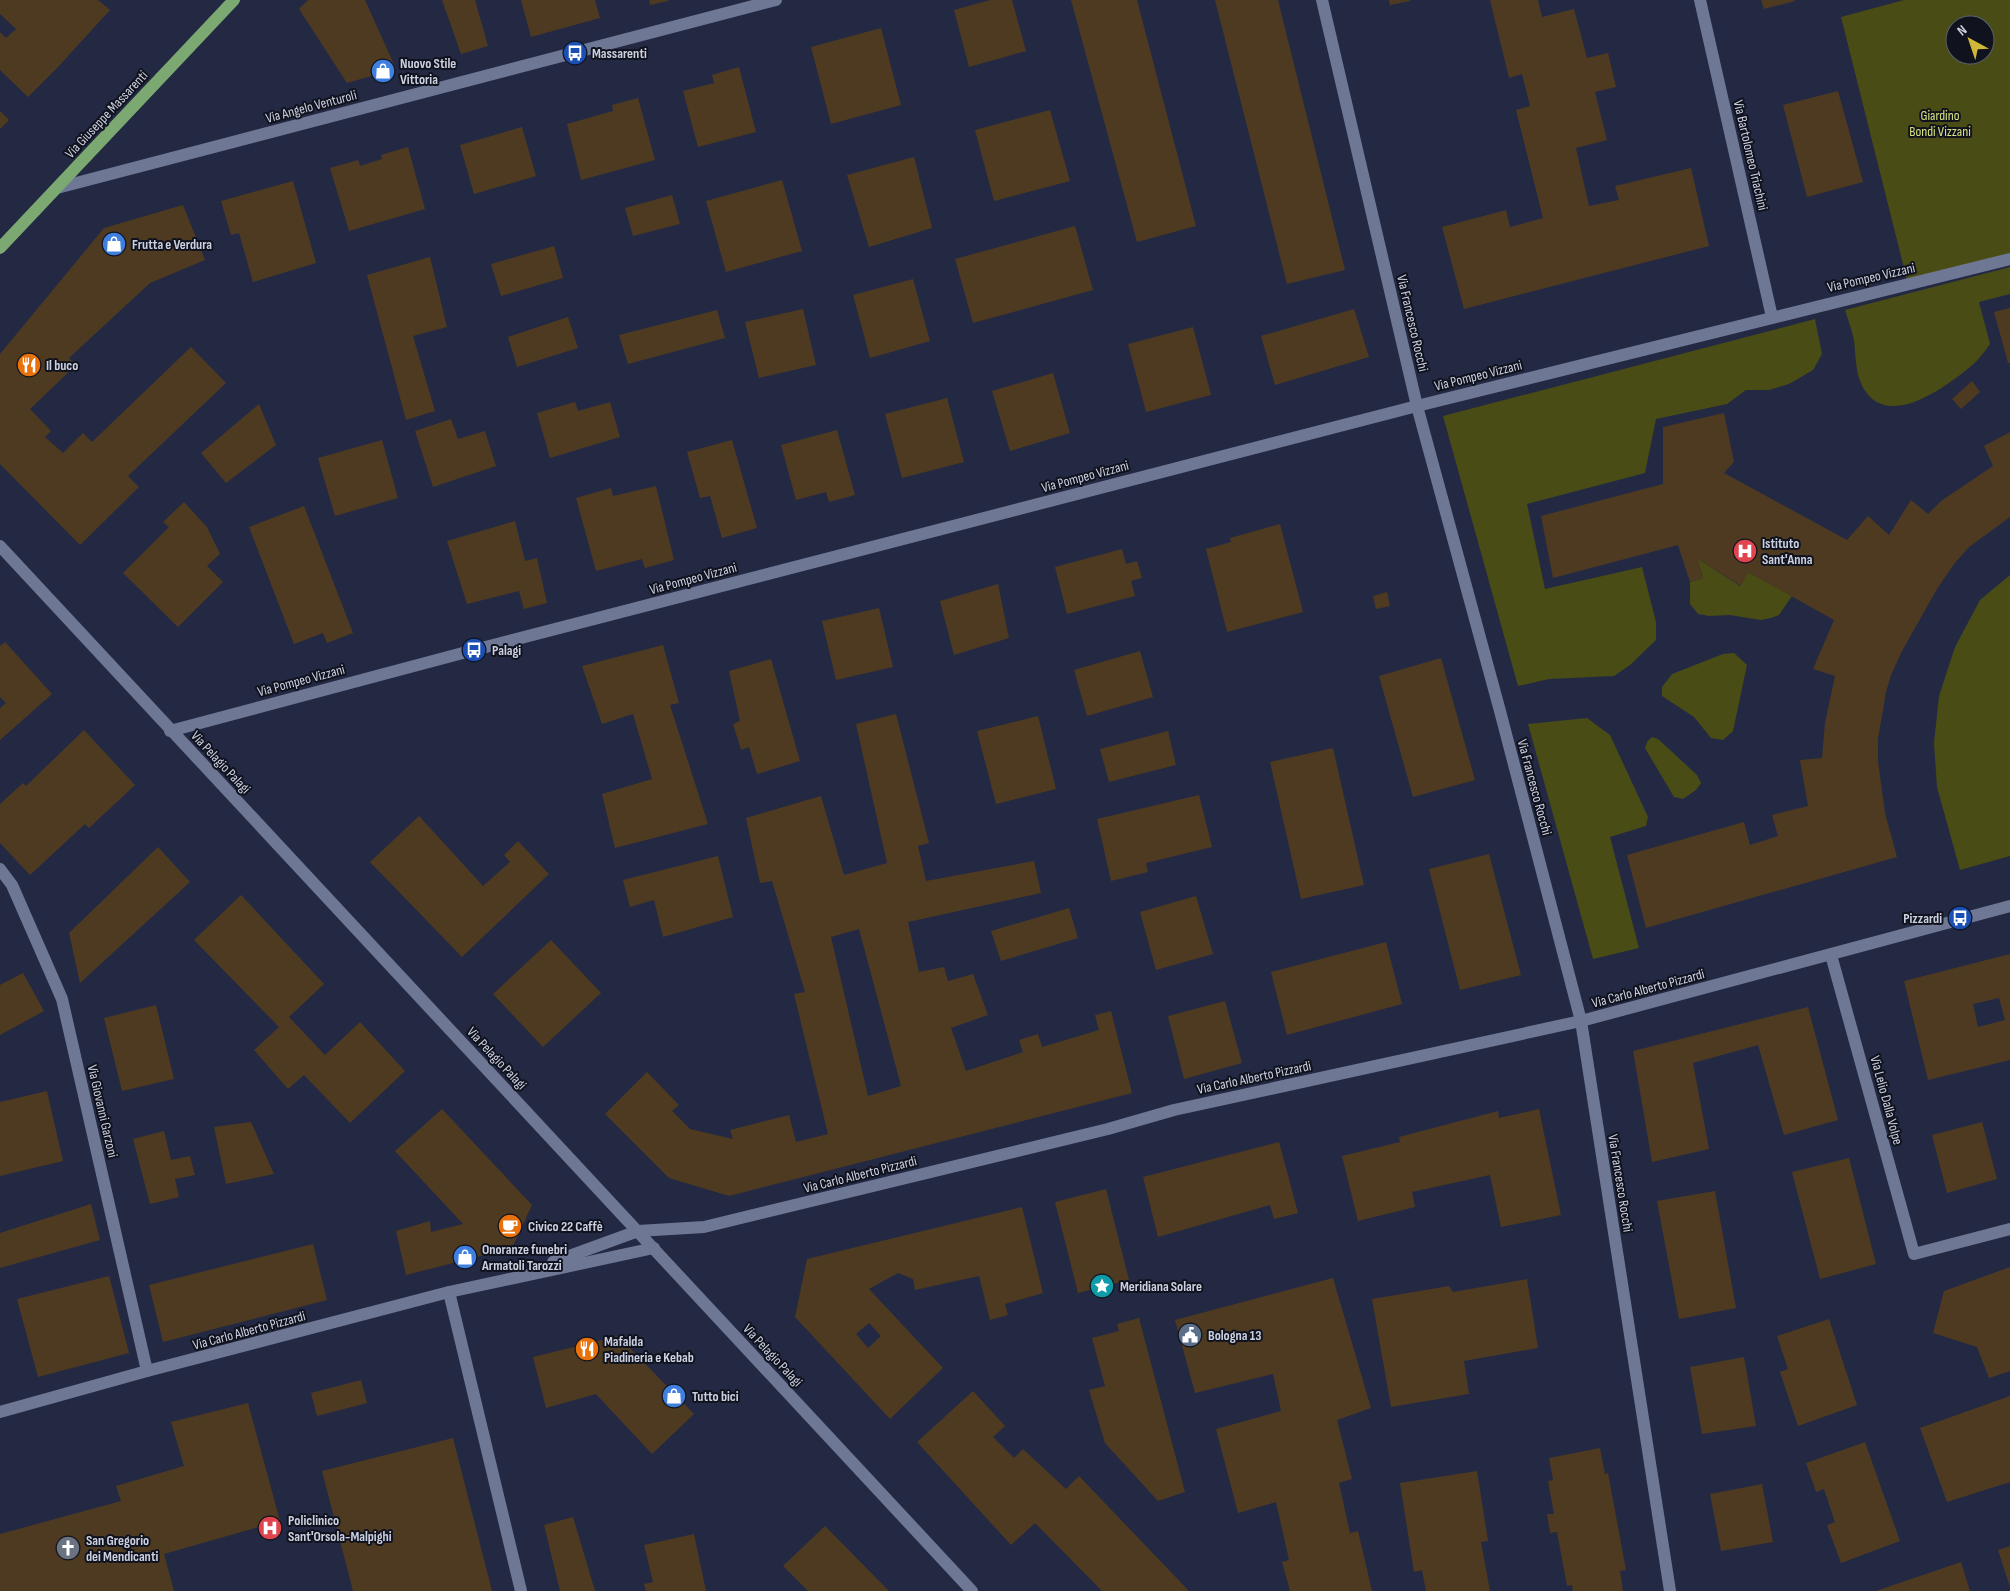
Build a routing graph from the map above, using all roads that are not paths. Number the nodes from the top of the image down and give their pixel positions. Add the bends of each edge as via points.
1 (234, 0) edge
2 (776, 0) edge
3 (1322, 0) edge
4 (1700, 0) edge
5 (57, 188) junction
6 (0, 248) edge
7 (2010, 258) edge
8 (1772, 316) junction
9 (1417, 406) junction
10 (0, 546) edge
11 (170, 731) junction
12 (0, 869) edge
13 (2010, 906) edge
14 (1831, 955) junction
15 (1581, 1021) junction
16 (2010, 1229) edge
17 (638, 1231) junction
18 (654, 1248) junction
19 (506, 1279) junction
20 (449, 1292) junction
21 (147, 1371) junction
22 (0, 1412) edge
23 (521, 1591) edge
24 (972, 1591) edge
25 (1670, 1591) edge

1 - 5 main road, Via Giuseppe Massarenti
2 - 5 street, Via Angelo Venturoli
3 - 9 street, Via Francesco Rocchi
4 - 8 street, Via Bartolomeo Triachini
5 - 6 main road, Via Giuseppe Massarenti
7 - 8 street, Via Pompeo Vizzani
8 - 9 street, Via Pompeo Vizzani
9 - 11 street, Via Pompeo Vizzani
9 - 15 street, Via Francesco Rocchi
10 - 11 street, Via Pelagio Palagi
11 - 17 street, Via Pelagio Palagi
12 - 21 street, Via Giovanni Garzoni via 12,885 62,998
13 - 14 street, Via Carlo Alberto Pizzardi
14 - 15 street, Via Carlo Alberto Pizzardi
14 - 16 street, Via Lelio Dalla Volpe via 1914,1254
15 - 17 street, Via Carlo Alberto Pizzardi via 1174,1110 704,1227
15 - 25 street, Via Francesco Rocchi
17 - 18 street, Via Pelagio Palagi
17 - 19 street, Via Carlo Alberto Pizzardi
18 - 19 street, Via Carlo Alberto Pizzardi
18 - 24 street, Via Pelagio Palagi
19 - 20 street, Via Carlo Alberto Pizzardi
20 - 21 street, Via Carlo Alberto Pizzardi
20 - 23 street
21 - 22 street, Via Carlo Alberto Pizzardi

